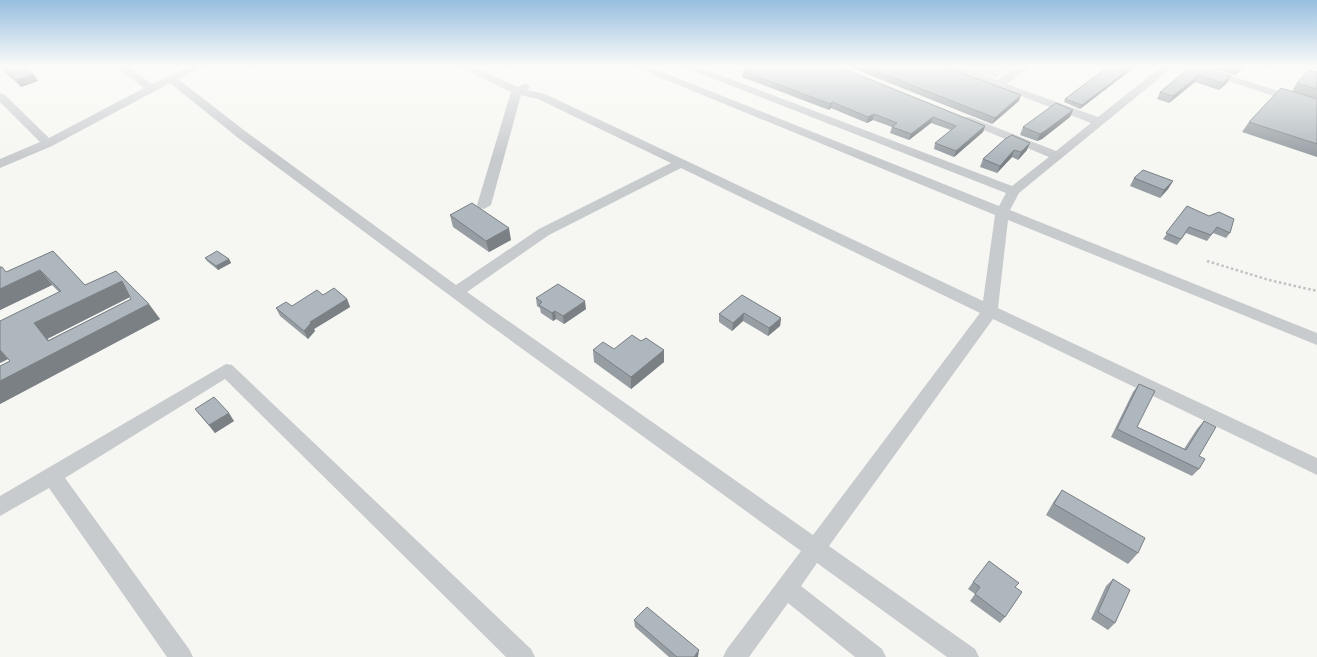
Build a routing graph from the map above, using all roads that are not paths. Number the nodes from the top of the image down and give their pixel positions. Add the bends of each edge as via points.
1 (0, 96) edge
2 (135, 97) edge
3 (194, 97) edge
4 (514, 97) edge
5 (542, 97) edge
6 (714, 97) edge
7 (766, 97) edge
8 (1033, 97) edge
9 (1131, 97) edge
10 (1284, 97) edge
11 (1317, 107) edge
12 (958, 116) edge
13 (1100, 122) junction
14 (48, 143) junction
15 (1058, 156) junction
16 (681, 163) junction
17 (0, 164) edge
18 (1014, 191) junction
19 (484, 205) dead end
20 (1002, 212) junction
21 (456, 292) junction
22 (990, 311) junction
23 (1317, 339) edge
24 (1317, 467) edge
25 (52, 476) junction
26 (0, 507) edge
27 (815, 548) junction
28 (786, 588) junction
29 (180, 657) edge
30 (523, 657) edge
31 (735, 657) edge
32 (874, 657) edge
33 (967, 657) edge

1 - 14 street
2 - 14 street
3 - 21 street
4 - 19 street
5 - 16 street
6 - 20 street
7 - 18 street
8 - 13 street
9 - 13 street
10 - 11 street
12 - 15 street
13 - 15 street
14 - 17 street
15 - 18 street
16 - 21 street via 544,232
16 - 22 street
18 - 20 street
20 - 22 street
20 - 23 street
21 - 27 street
22 - 24 street
22 - 27 street
25 - 26 street
25 - 29 street
25 - 30 street via 226,370
27 - 28 street
27 - 33 street
28 - 31 street
28 - 32 street

